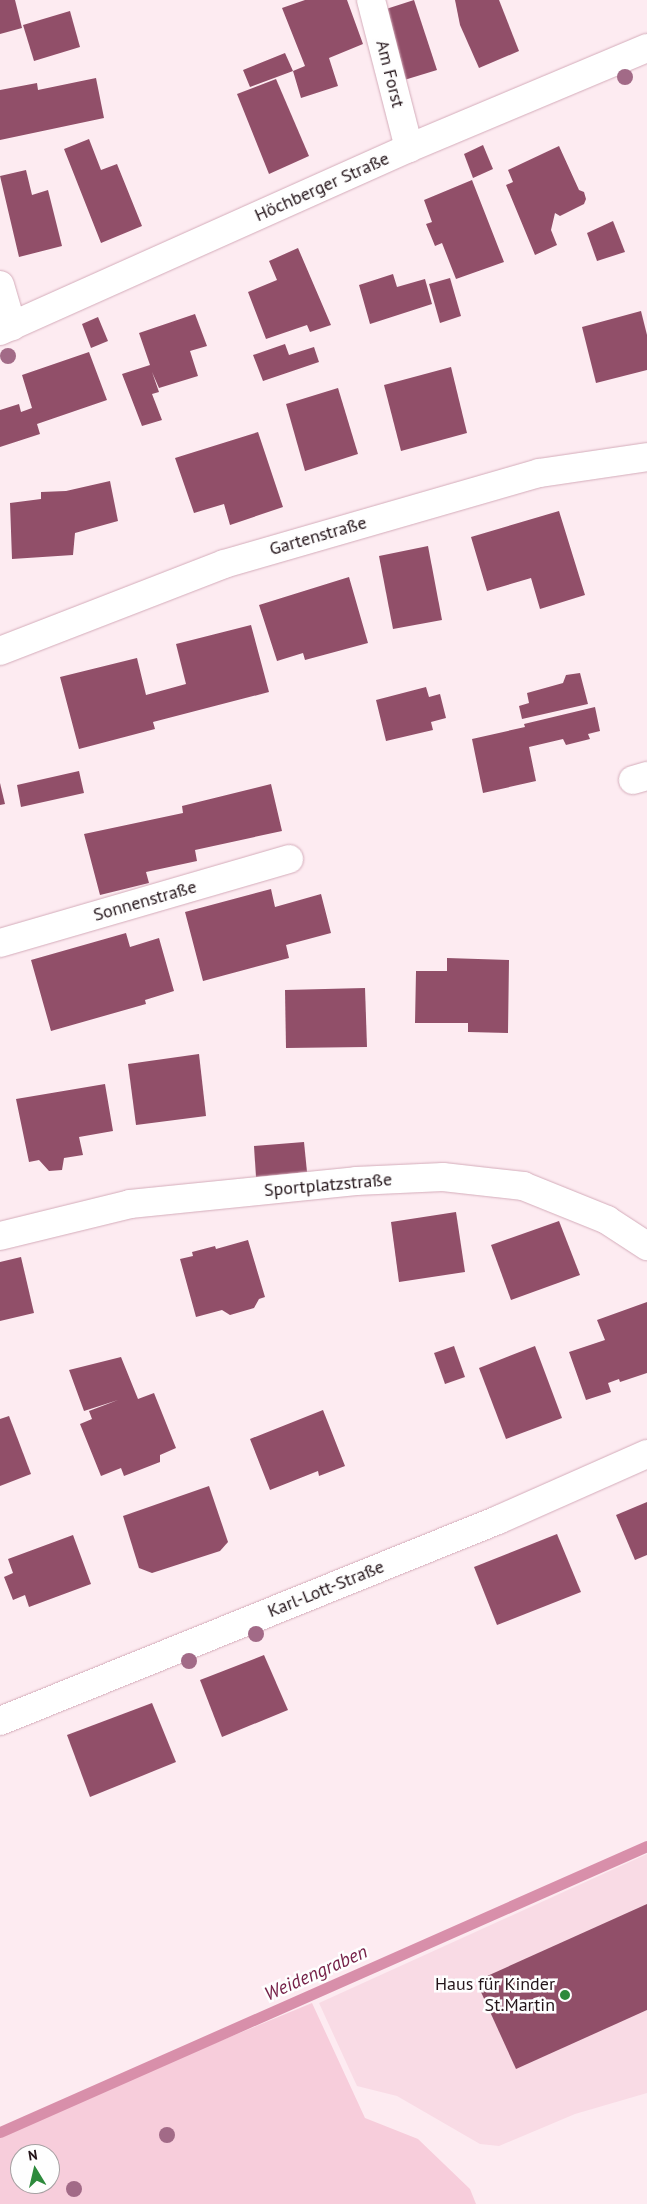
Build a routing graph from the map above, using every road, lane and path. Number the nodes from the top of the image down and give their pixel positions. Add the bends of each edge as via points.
1 (371, 0) edge
2 (647, 48) edge
3 (409, 148) junction
4 (0, 285) edge
5 (6, 328) edge
6 (647, 457) edge
7 (0, 651) edge
8 (289, 859) dead end
9 (0, 943) edge
10 (0, 1236) edge
11 (647, 1246) edge
12 (647, 1454) edge
13 (1, 1716) edge

1 - 3 street, Am Forst
2 - 3 street, Höchberger Straße
3 - 5 street, Höchberger Straße
4 - 5 street
6 - 7 street, Gartenstraße via 540,472 234,561
8 - 9 street, Sonnenstraße
10 - 11 street, Sportplatzstraße via 130,1204 443,1177 522,1186 607,1220
12 - 13 street, Karl-Lott-Straße via 498,1520

